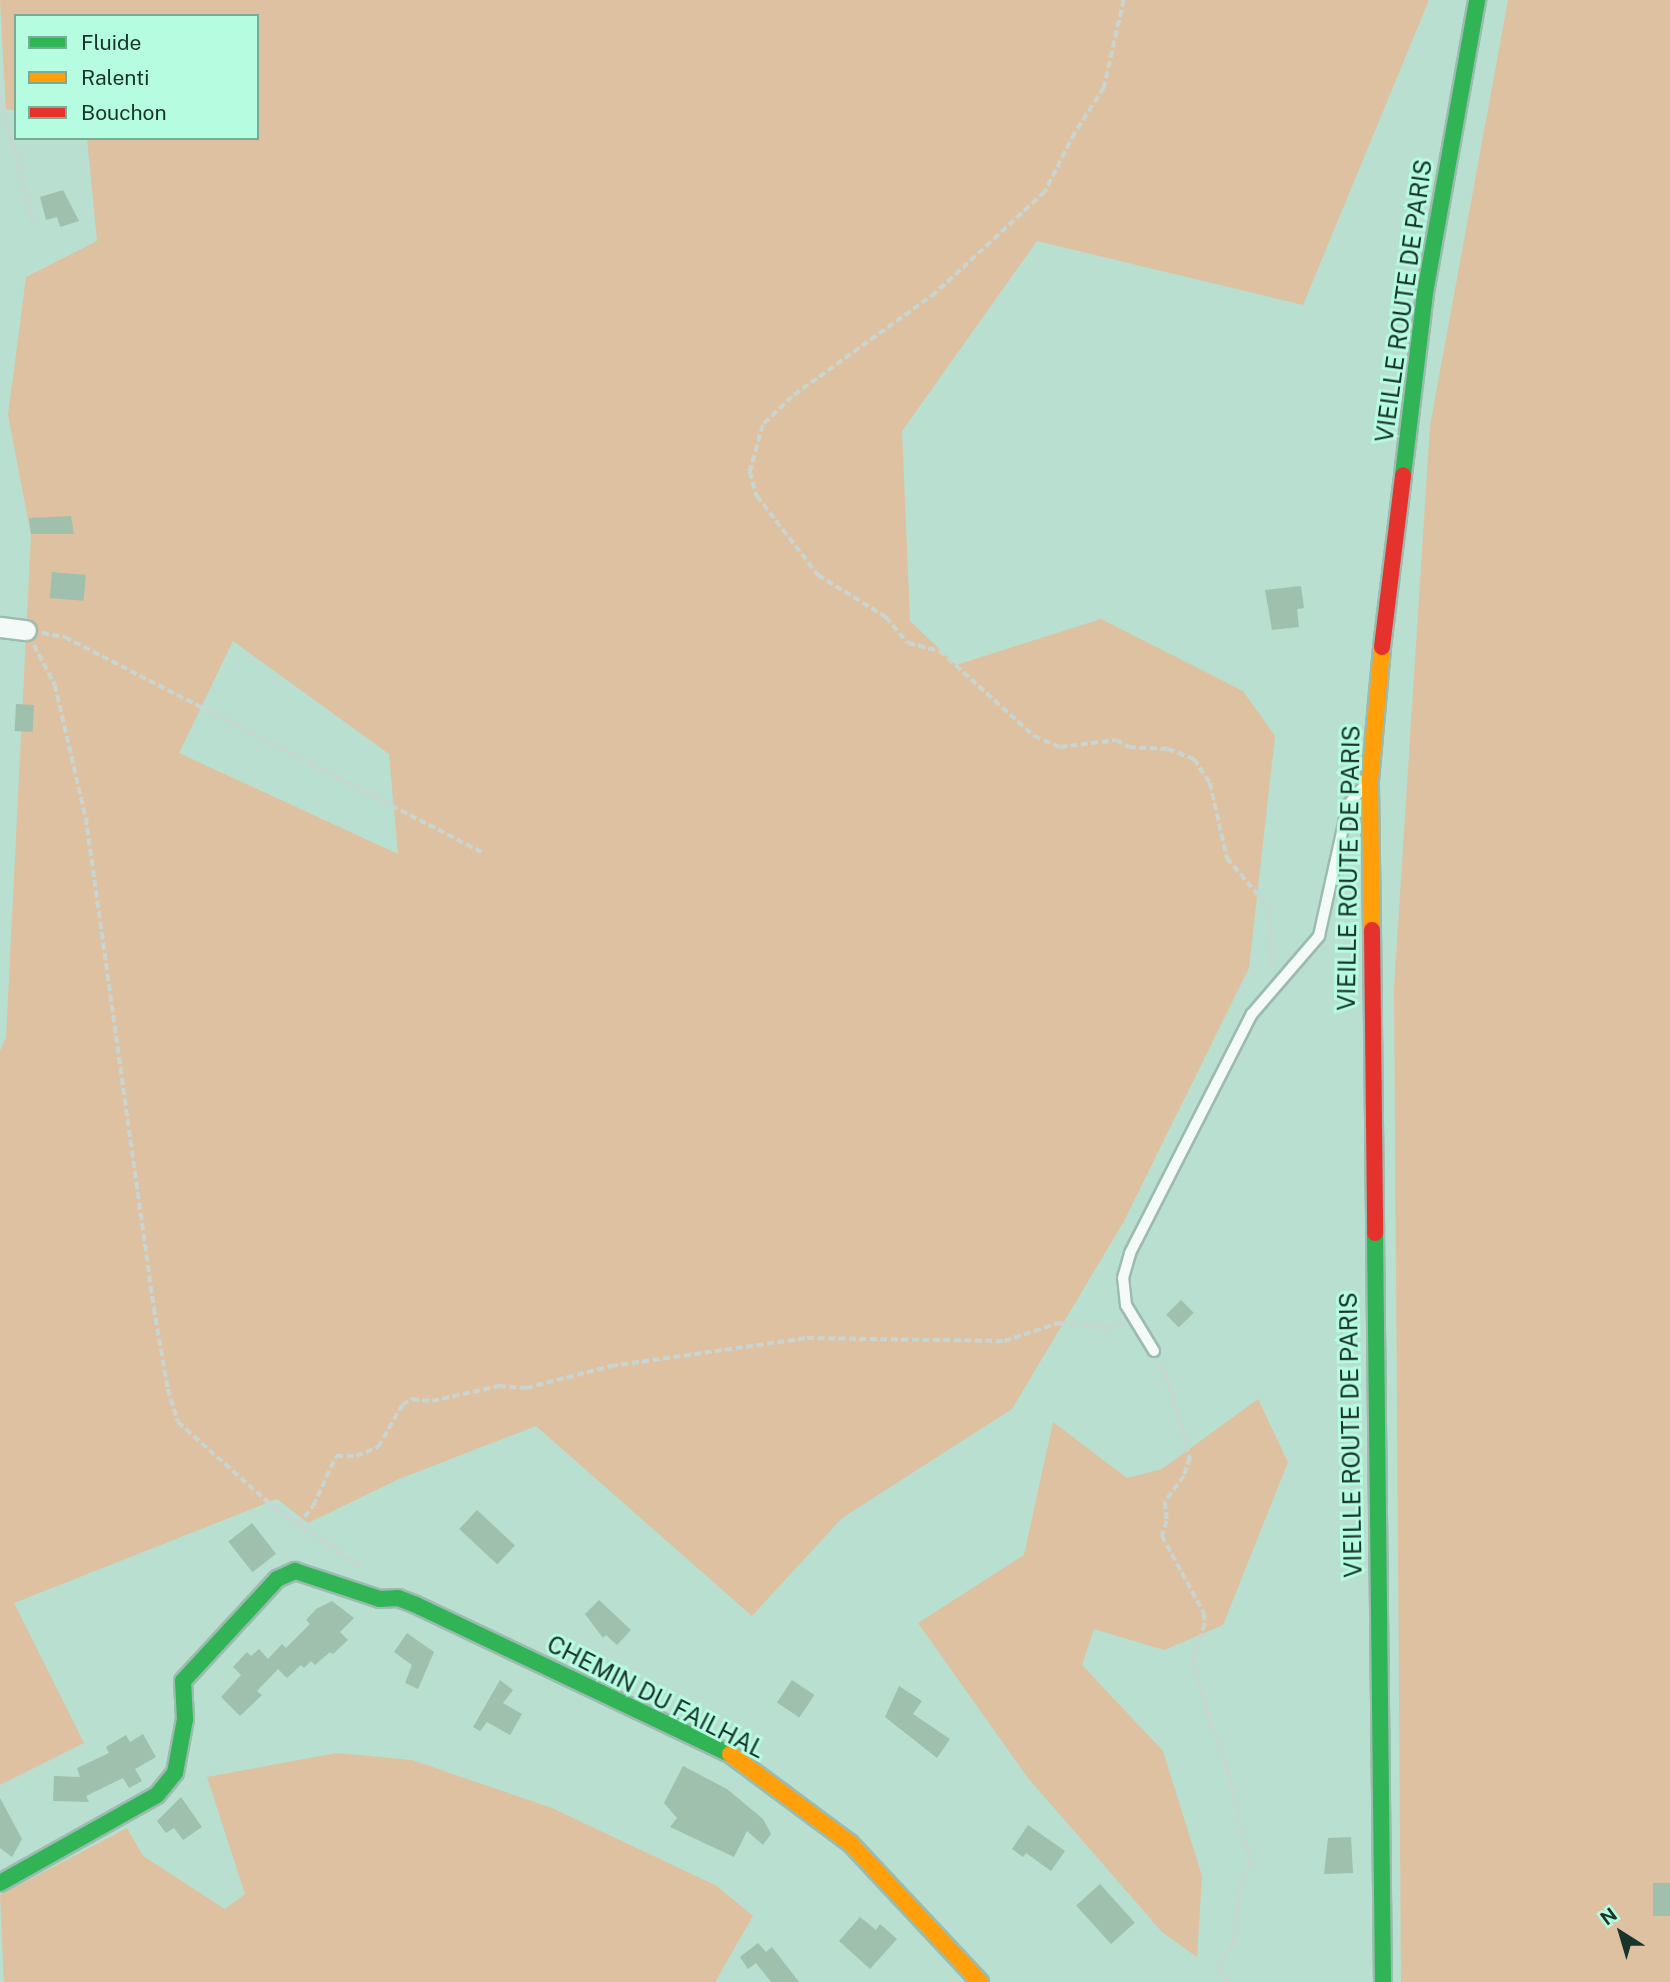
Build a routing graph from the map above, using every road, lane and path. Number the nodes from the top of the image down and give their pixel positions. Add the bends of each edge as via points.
1 (1125, 0) edge
2 (1477, 0) edge
3 (0, 94) edge
4 (34, 226) dead end
5 (0, 627) edge
6 (26, 630) junction
7 (1370, 780) junction
8 (483, 853) dead end
9 (1273, 985) junction
10 (1135, 1321) junction
11 (1154, 1351) joint
12 (297, 1525) junction
13 (364, 1569) dead end
14 (0, 1884) edge
15 (981, 1982) edge
16 (1228, 1982) edge
17 (1383, 1982) edge

1 - 9 path via 1104,88 1075,132 1045,192 936,293 792,397 763,425 750,472 757,496 818,575 886,617 908,643 940,651 1034,736 1060,747 1116,740 1129,747 1168,748 1194,759 1210,783 1227,858 1270,909
2 - 7 street, VIEILLE ROUTE DE PARIS via 1425,293
3 - 4 path
5 - 6 street
6 - 8 path via 65,637
6 - 12 path via 55,685 86,818 167,1389 178,1422
7 - 9 lane via 1348,805 1319,936
7 - 17 street, VIEILLE ROUTE DE PARIS
9 - 10 lane via 1219,1075 1130,1253 1123,1292
10 - 11 lane
10 - 12 path via 1108,1328 1059,1323 1004,1341 807,1338 611,1366 526,1388 499,1386 432,1401 412,1399 402,1405 378,1447 356,1456 336,1456 313,1506
11 - 16 path via 1170,1384 1190,1458 1165,1502 1167,1521 1161,1536 1204,1613 1205,1625 1193,1660 1212,1730 1223,1748 1250,1863 1233,1945 1218,1967
12 - 13 path
14 - 15 street, CHEMIN DU FAILHAL via 158,1795 175,1773 185,1719 183,1681 277,1579 295,1571 380,1599 398,1598 416,1605 742,1760 850,1843

